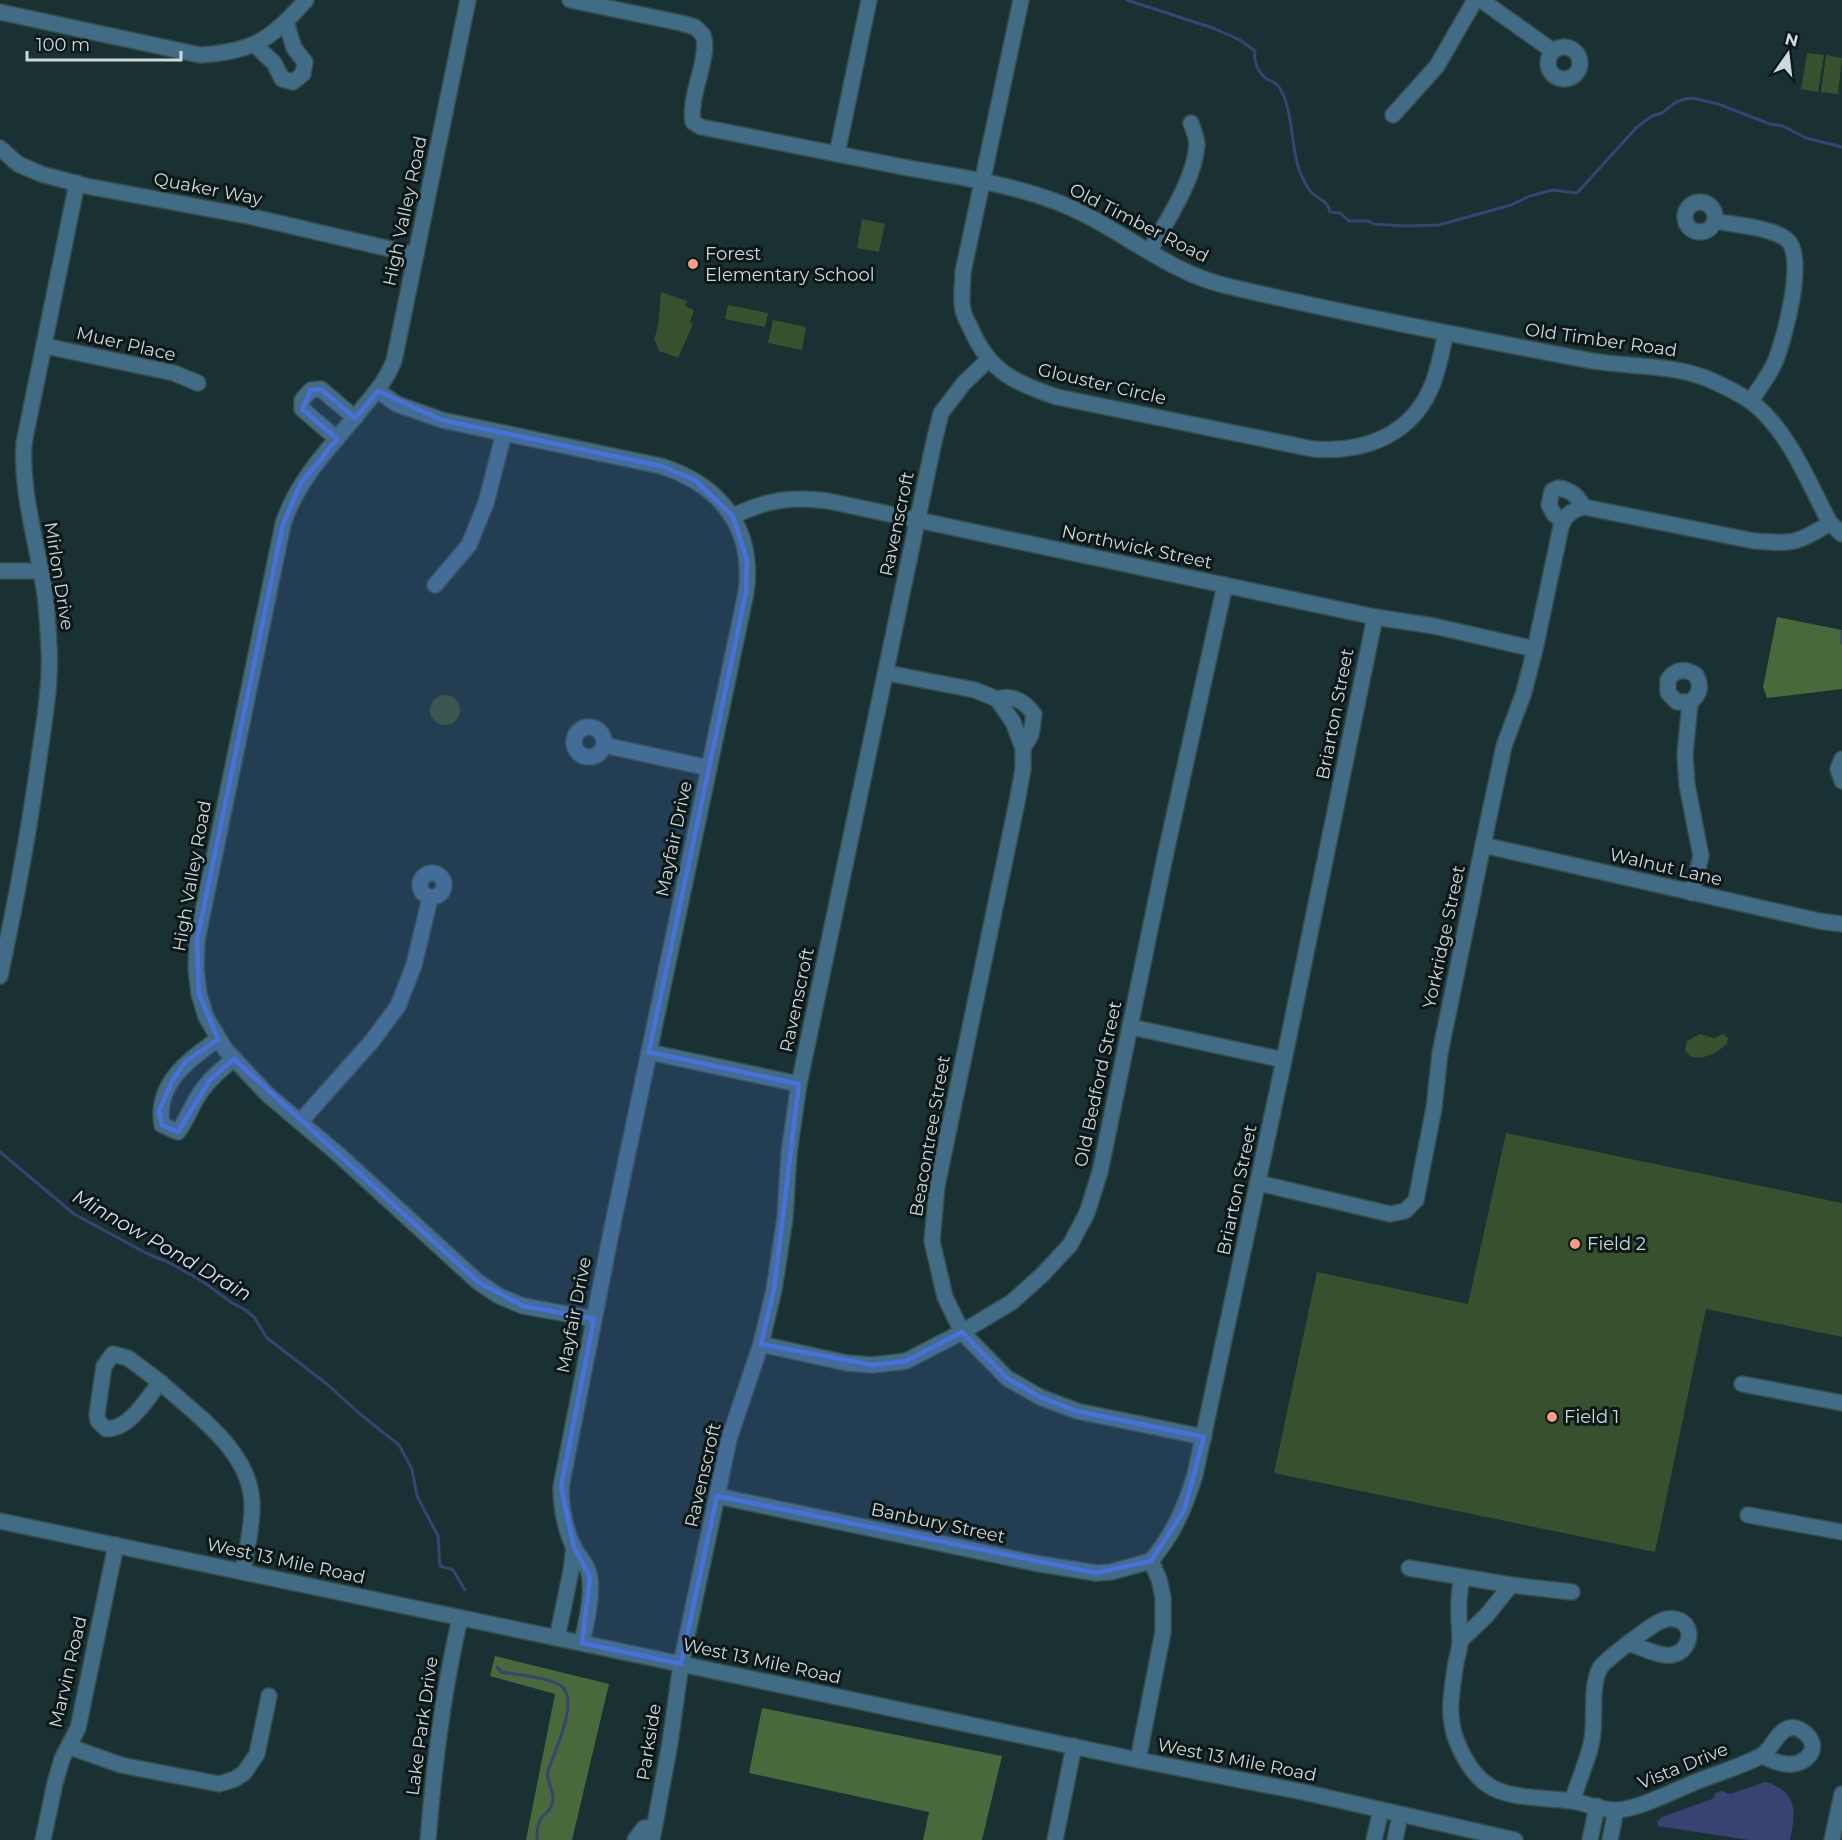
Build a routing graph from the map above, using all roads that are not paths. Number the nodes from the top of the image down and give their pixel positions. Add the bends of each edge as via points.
1 (306, 0) edge
2 (468, 0) edge
3 (570, 0) edge
4 (869, 0) edge
5 (1021, 0) edge
6 (1474, 0) edge
7 (1481, 0) edge
8 (0, 12) edge
9 (286, 22) junction
10 (255, 45) junction
11 (1553, 51) dead end
12 (1393, 115) dead end
13 (1191, 123) dead end
14 (0, 148) edge
15 (837, 154) junction
16 (981, 182) junction
17 (77, 183) junction
18 (1715, 221) dead end
19 (1150, 250) junction
20 (416, 255) junction
21 (1446, 333) junction
22 (45, 346) junction
23 (988, 360) junction
24 (198, 383) dead end
25 (378, 391) junction
26 (1751, 401) junction
27 (355, 418) junction
28 (504, 433) junction
29 (337, 439) junction
30 (1584, 507) junction
31 (733, 516) junction
32 (918, 521) junction
33 (1563, 522) junction
34 (1830, 523) junction
35 (1842, 534) edge
36 (0, 571) edge
37 (40, 571) junction
38 (435, 585) dead end
39 (1225, 585) junction
40 (1375, 617) junction
41 (1535, 650) junction
42 (886, 673) junction
43 (997, 699) junction
44 (1690, 702) dead end
45 (604, 746) dead end
46 (1023, 748) junction
47 (1842, 759) edge
48 (709, 768) junction
49 (1842, 781) edge
50 (1483, 845) junction
51 (1692, 893) junction
52 (430, 898) dead end
53 (1842, 924) edge
54 (3, 954) edge
55 (0, 976) edge
56 (1131, 1027) junction
57 (218, 1039) junction
58 (649, 1052) junction
59 (234, 1059) junction
60 (1284, 1060) junction
61 (799, 1084) junction
62 (300, 1122) junction
63 (1258, 1183) junction
64 (594, 1319) junction
65 (962, 1332) junction
66 (761, 1344) junction
67 (160, 1382) junction
68 (1742, 1384) dead end
69 (1842, 1403) edge
70 (1204, 1437) junction
71 (717, 1496) junction
72 (1748, 1515) dead end
73 (0, 1521) edge
74 (1842, 1532) edge
75 (117, 1545) junction
76 (574, 1547) junction
77 (1151, 1561) junction
78 (1409, 1568) dead end
79 (243, 1572) junction
80 (1462, 1577) junction
81 (1510, 1585) junction
82 (1572, 1592) dead end
83 (460, 1618) junction
84 (557, 1638) junction
85 (1460, 1641) junction
86 (582, 1643) junction
87 (1630, 1644) dead end
88 (681, 1664) junction
89 (269, 1696) dead end
90 (1074, 1746) junction
91 (70, 1747) junction
92 (1763, 1756) dead end
93 (1138, 1760) junction
94 (1842, 1794) edge
95 (1572, 1801) junction
96 (1597, 1806) junction
97 (1381, 1810) junction
98 (1616, 1810) junction
99 (1400, 1815) junction
100 (653, 1833) edge
101 (43, 1840) edge
102 (428, 1840) edge
103 (635, 1840) edge
104 (1055, 1840) edge
105 (1374, 1840) edge
106 (1395, 1840) edge
107 (1515, 1840) edge
108 (1590, 1840) edge
109 (1610, 1840) edge
110 (1832, 1840) edge

1 - 9 street
2 - 20 street, High Valley Road
3 - 15 street, Old Timber Road via 695,27 703,35 704,50 691,111 693,122 701,127
4 - 15 street
5 - 16 street, Glouster Circle
6 - 12 street via 1437,66
7 - 11 street
8 - 10 street via 200,55 223,54
9 - 10 street
9 - 10 street via 294,48 305,62 303,74 293,82 282,79 274,63
13 - 19 street via 1197,143 1189,175
14 - 17 street, Quaker Way via 18,164
15 - 16 street, Old Timber Road
16 - 19 street, Old Timber Road via 1052,200
16 - 23 street, Glouster Circle via 963,272 963,309
17 - 20 street, Quaker Way
17 - 22 street, Mirlon Drive
18 - 26 street via 1773,233 1788,239 1795,252 1788,316 1774,363
19 - 21 street, Old Timber Road via 1186,273 1223,285
20 - 25 street, High Valley Road via 394,361
21 - 23 street, Glouster Circle via 1433,383 1412,417 1379,440 1344,450 1313,449 1057,397 1025,387
21 - 26 street, Old Timber Road via 1594,362 1679,370 1713,380
22 - 24 street, Muer Place via 174,373
22 - 37 street, Mirlon Drive via 27,424 23,463
23 - 32 street, Ravenscroft via 941,413
25 - 27 street, High Valley Road
25 - 28 street, Mayfair Drive via 397,404 442,420
26 - 34 street, Old Timber Road via 1788,445
27 - 29 street, High Valley Road
27 - 29 street via 321,389 311,390 302,400 302,409
28 - 31 street, Mayfair Drive via 678,471 709,490
28 - 38 street via 486,503 469,546
29 - 57 street, High Valley Road via 301,483 283,524 212,859 197,940 196,969 203,1008
30 - 33 street via 1570,512
30 - 33 street via 1569,489 1552,491 1550,508
30 - 34 street via 1778,543 1805,539
31 - 32 street, Northwick Street via 756,505 799,498
31 - 48 street, Mayfair Drive via 746,553 747,585
32 - 39 street, Northwick Street
32 - 42 street, Ravenscroft
33 - 41 street, Yorkridge Street
34 - 35 street
36 - 37 street
37 - 54 street, Mirlon Drive via 50,649 48,694 20,882
39 - 40 street, Northwick Street
39 - 56 street, Old Bedford Street
40 - 41 street, Northwick Street via 1434,626
40 - 60 street, Briarton Street
41 - 50 street, Yorkridge Street via 1504,746
42 - 43 street, Beacontree Street via 975,690
42 - 61 street, Ravenscroft
43 - 46 street, Beacontree Street via 1013,722
43 - 46 street, Beacontree Street via 1012,697 1025,702 1034,714 1031,735
44 - 51 street via 1686,775 1701,856
45 - 48 street
46 - 65 street, Beacontree Street via 1017,802 936,1197 932,1241 945,1297
47 - 49 street via 1838,769
48 - 58 street, Mayfair Drive
50 - 51 street, Walnut Lane
50 - 63 street, Yorkridge Street via 1440,1053 1416,1200 1405,1211 1390,1214
51 - 53 street, Walnut Lane
52 - 62 street via 414,965 398,1006
54 - 55 street, Mirlon Drive
56 - 60 street
56 - 65 street, Old Bedford Street via 1100,1172 1087,1213 1070,1245 1012,1302
57 - 59 street, High Valley Road
57 - 59 street via 185,1062 172,1081 159,1111 162,1125 178,1132 210,1080
58 - 61 street
58 - 64 street, Mayfair Drive
59 - 62 street, High Valley Road
60 - 63 street, Briarton Street
61 - 66 street, Ravenscroft via 785,1218
62 - 64 street, High Valley Road via 485,1287 524,1306
63 - 70 street, Briarton Street
64 - 76 street, Mayfair Drive via 561,1487 561,1503
65 - 66 street, Old Bedford Street via 906,1361 881,1364 847,1363
65 - 70 street, Beacontree Street via 1007,1378 1040,1397 1077,1411
66 - 71 street, Ravenscroft via 729,1439
67 - 67 street via 128,1358 113,1354 104,1366 99,1421 106,1429 124,1424
67 - 79 street via 216,1432 249,1480 252,1508
68 - 69 street
70 - 77 street, Briarton Street via 1184,1511
71 - 77 street, Banbury Street via 1096,1573
71 - 88 street, Ravenscroft
72 - 74 street
73 - 75 street, West 13 Mile Road
75 - 79 street, West 13 Mile Road
75 - 91 street, Marvin Road via 78,1728
76 - 84 street, Mayfair Drive
76 - 86 street, Mayfair Drive via 590,1577
77 - 93 street via 1163,1597 1163,1632
78 - 80 street
79 - 83 street, West 13 Mile Road
80 - 81 street
80 - 85 street, Vista Drive via 1458,1599
81 - 82 street
81 - 85 street
83 - 84 street, West 13 Mile Road
83 - 102 street, Lake Park Drive via 443,1699
84 - 86 street, West 13 Mile Road
85 - 95 street, Vista Drive via 1449,1704 1451,1725 1474,1775 1498,1792
86 - 88 street, West 13 Mile Road
87 - 95 street via 1601,1666 1595,1682 1592,1744
88 - 90 street, West 13 Mile Road
88 - 100 street, Parkside
89 - 91 street via 253,1763 225,1783 122,1765
90 - 93 street, West 13 Mile Road
90 - 104 street
91 - 101 street, Marvin Road via 55,1783
92 - 98 street, Vista Drive via 1647,1802
93 - 97 street, West 13 Mile Road
94 - 110 street
95 - 96 street, Vista Drive
96 - 98 street, Vista Drive
96 - 108 street
97 - 99 street, West 13 Mile Road
97 - 105 street
98 - 109 street
99 - 106 street
99 - 107 street, West 13 Mile Road
100 - 103 street, Parkside via 644,1828

